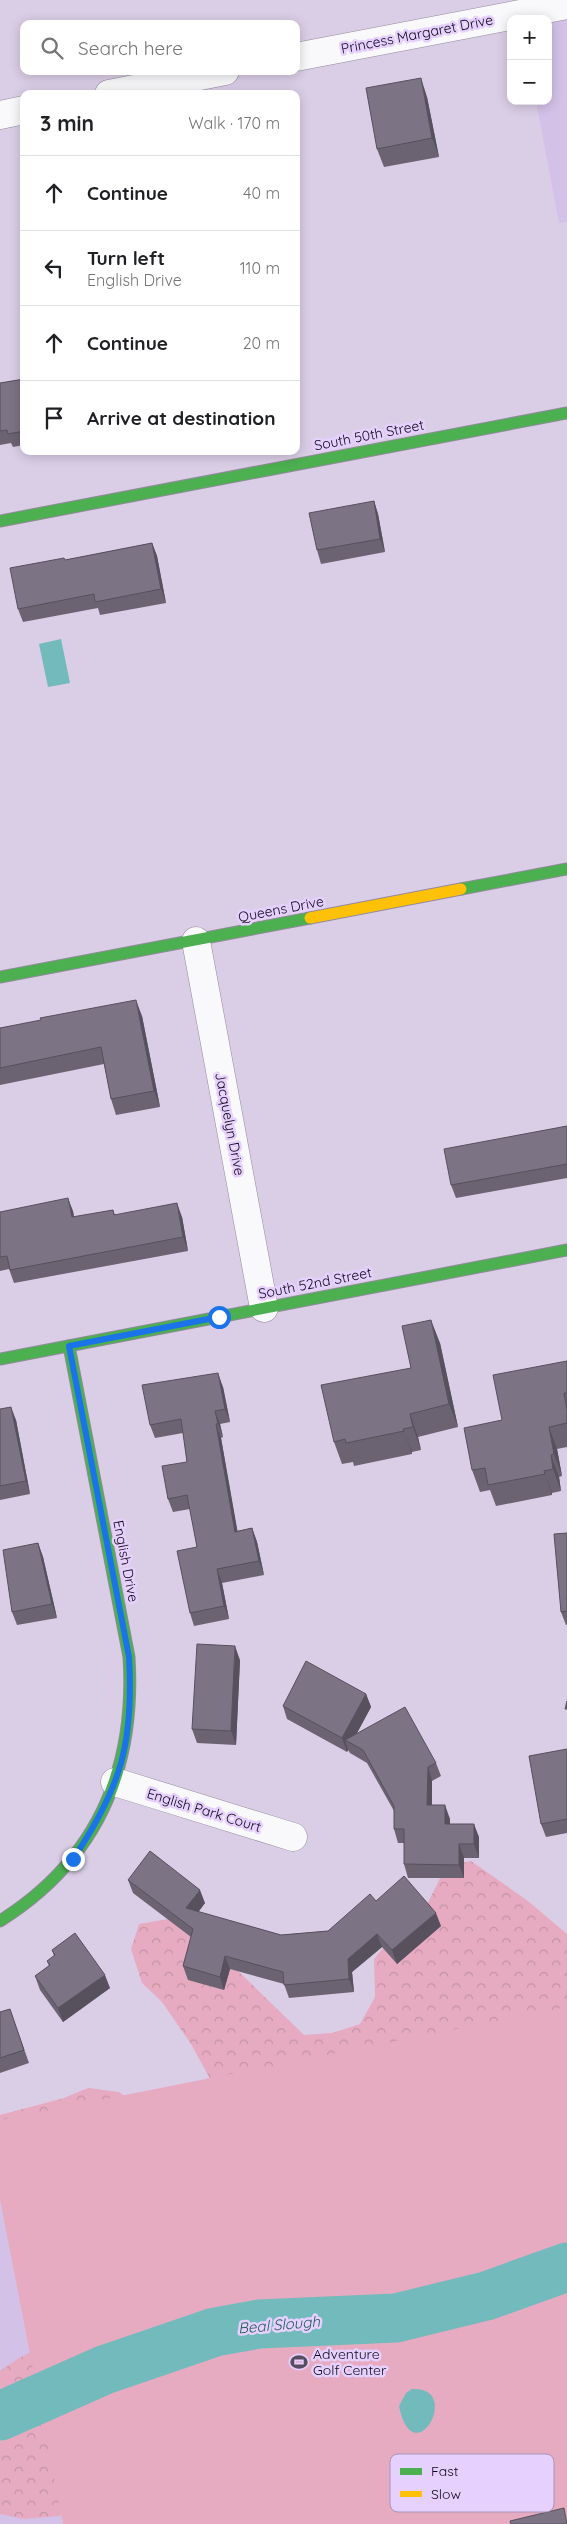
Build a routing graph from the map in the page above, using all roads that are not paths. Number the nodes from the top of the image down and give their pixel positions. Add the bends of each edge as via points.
1 (567, 5) edge
2 (300, 57) edge
3 (205, 75) edge
4 (129, 90) edge
5 (20, 111) edge
6 (0, 115) edge
7 (567, 413) edge
8 (0, 521) edge
9 (567, 869) edge
10 (196, 940) junction
11 (0, 977) edge
12 (567, 1250) edge
13 (264, 1308) junction
14 (69, 1346) junction
15 (0, 1359) edge
16 (116, 1782) junction
17 (293, 1837) dead end
18 (0, 1921) edge

1 - 2 street, Princess Margaret Drive
3 - 4 street
5 - 6 street
7 - 8 street, South 50th Street
9 - 10 street, Queens Drive
10 - 11 street, Queens Drive
10 - 13 street, Jacquelyn Drive
12 - 13 street, South 52nd Street
13 - 14 street, South 52nd Street
14 - 15 street, South 52nd Street
14 - 16 street, English Drive via 129,1657 131,1699 126,1742
16 - 17 street, English Park Court
16 - 18 street, English Drive via 97,1823 73,1859 43,1890

